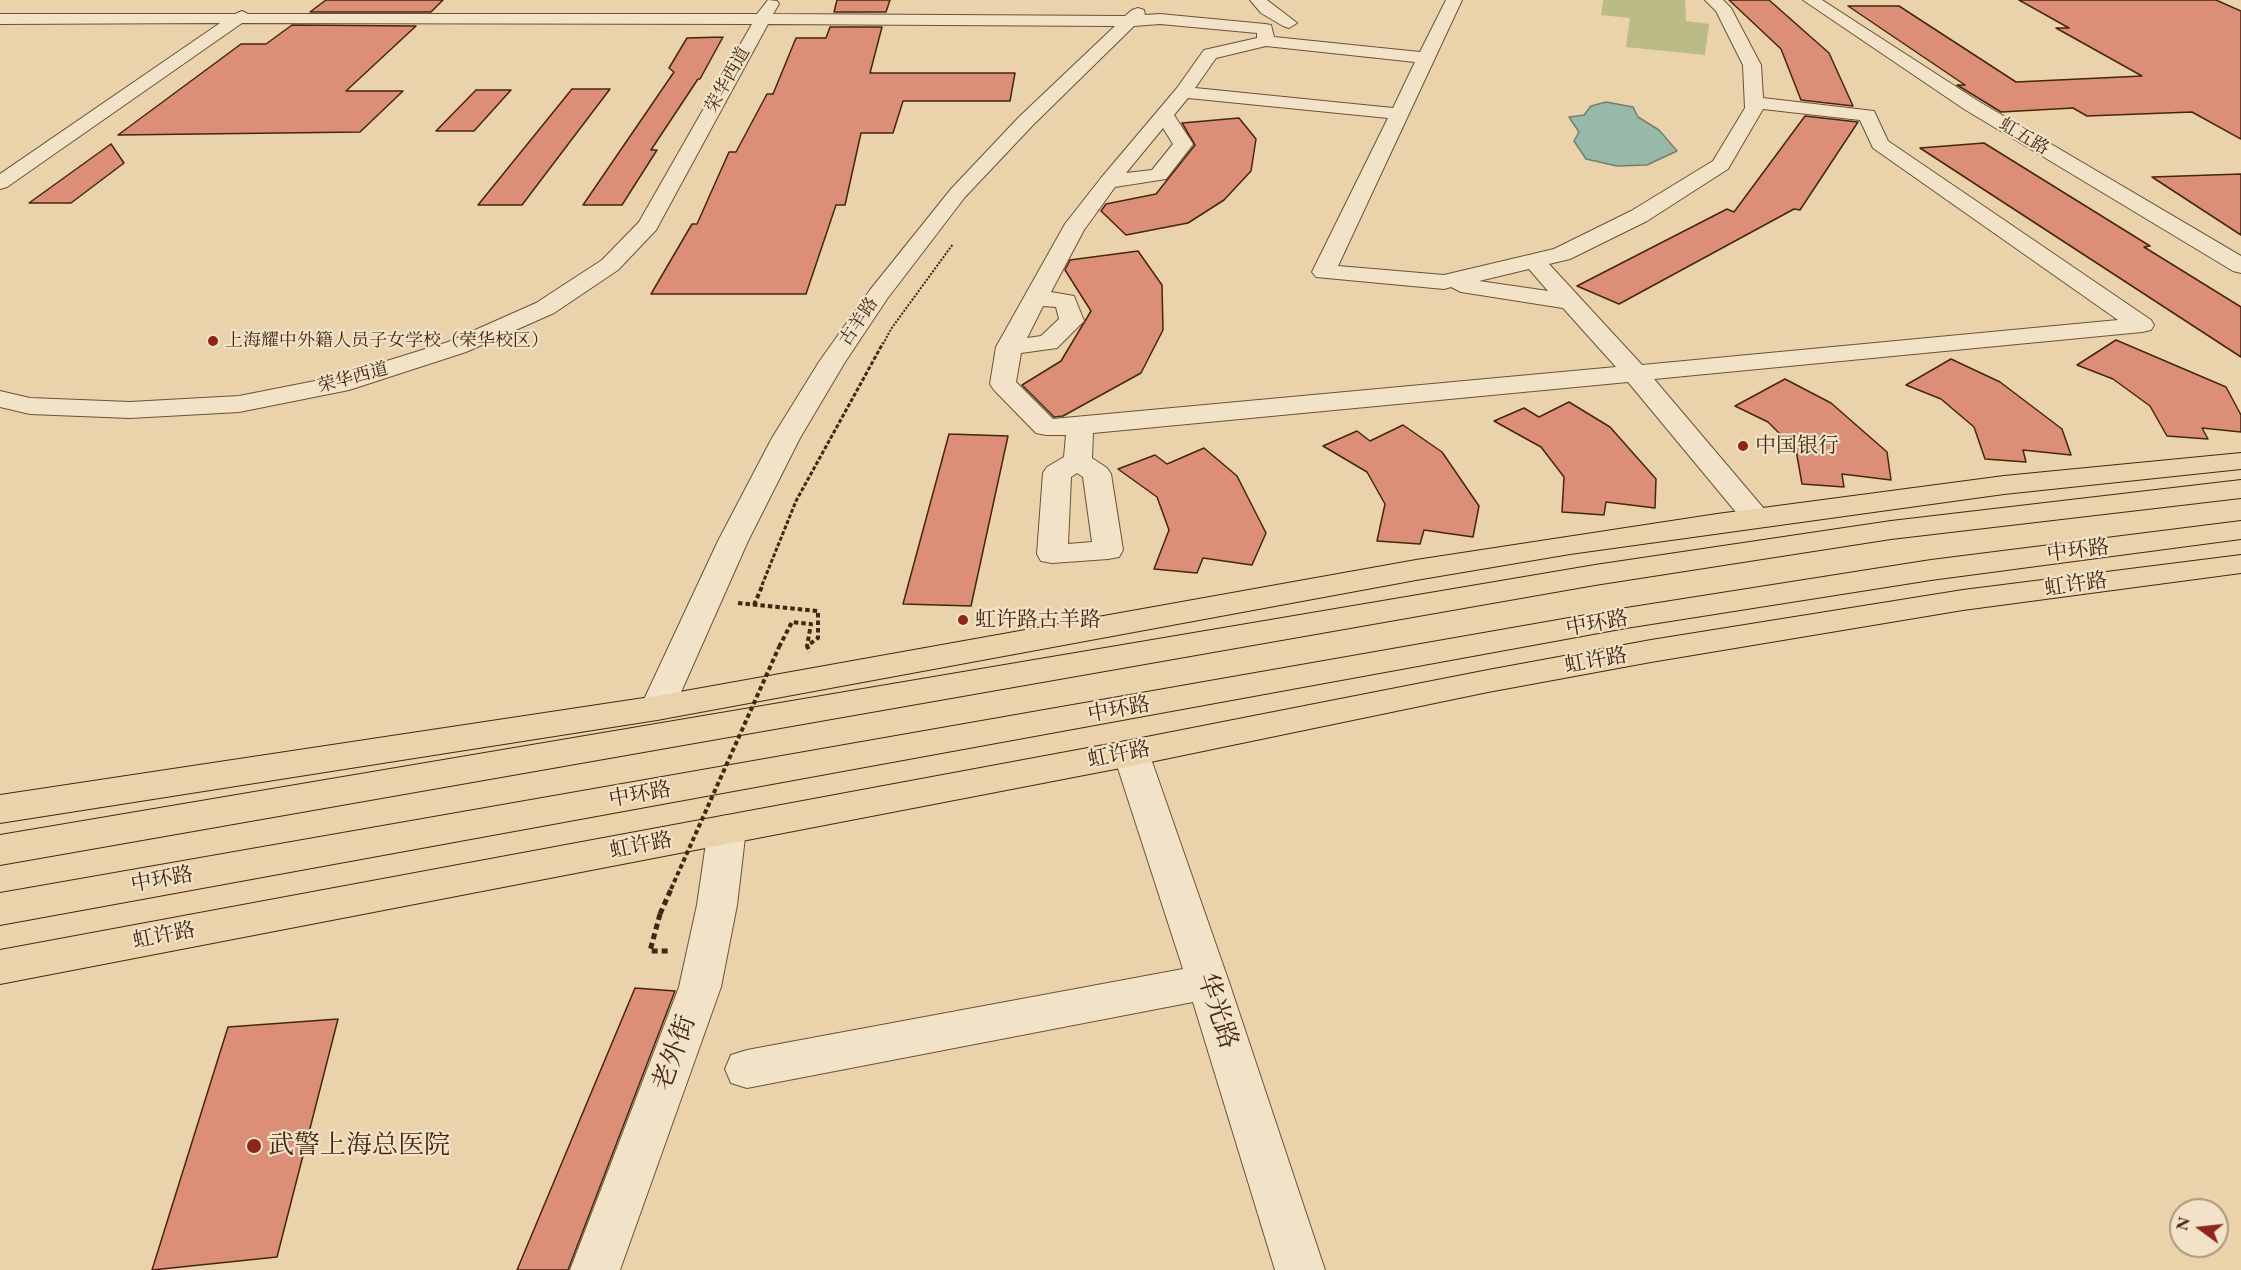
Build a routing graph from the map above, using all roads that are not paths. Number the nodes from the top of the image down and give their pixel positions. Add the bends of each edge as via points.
1 (266, 0) edge
2 (526, 0) edge
3 (1151, 0) edge
4 (1258, 0) edge
5 (1454, 0) edge
6 (1713, 0) edge
7 (1811, 0) edge
8 (768, 10) edge
9 (507, 18) junction
10 (238, 19) junction
11 (0, 20) edge
12 (1130, 21) junction
13 (1265, 35) junction
14 (1414, 35) dead end
15 (1436, 37) junction
16 (1426, 58) junction
17 (1183, 92) junction
18 (1754, 102) junction
19 (1400, 114) junction
20 (1164, 115) junction
21 (1135, 150) junction
22 (1175, 154) junction
23 (1108, 182) junction
24 (0, 183) edge
25 (1534, 261) junction
26 (2241, 266) edge
27 (1444, 282) junction
28 (1572, 302) junction
29 (1030, 308) junction
30 (1009, 347) junction
31 (1635, 373) junction
32 (0, 399) edge
33 (1080, 426) junction
34 (1078, 461) dead end
35 (2241, 461) edge
36 (2241, 489) edge
37 (1756, 518) junction
38 (2241, 530) edge
39 (2241, 564) edge
40 (657, 708) junction
41 (1131, 753) junction
42 (0, 809) edge
43 (727, 829) junction
44 (0, 850) edge
45 (0, 909) edge
46 (0, 967) edge
47 (1208, 982) junction
48 (747, 1069) dead end
49 (596, 1270) edge
50 (1300, 1270) edge

1 - 10 street
2 - 9 street
3 - 12 street, 古羊路
4 - 13 street via 1267,10 1294,23
5 - 15 street
6 - 18 street via 1723,8 1752,64
7 - 26 street, 虹五路 via 1971,105
8 - 9 street
8 - 12 street
8 - 32 street, 荣华西道 via 648,225 610,266 545,308 456,347 350,381 239,404 130,410 30,406
9 - 10 street
10 - 11 street
10 - 24 street
12 - 13 street via 1161,19
12 - 40 street, 古羊路 via 958,193 878,295 786,438 733,541
13 - 16 street
13 - 17 street via 1210,54
14 - 15 street
15 - 16 street
16 - 19 street
17 - 19 street
17 - 20 street
18 - 25 street via 1720,165 1639,216 1562,254
18 - 31 street via 1867,115 1880,144 2142,325
19 - 27 street via 1324,272
20 - 21 street
20 - 22 street via 1183,144
21 - 22 street
21 - 23 street
22 - 23 street via 1159,175
23 - 29 street via 1073,229
25 - 27 street
25 - 28 street
27 - 28 street
28 - 31 street
29 - 30 street
29 - 30 street via 1066,302 1072,321 1048,343
30 - 33 street via 1003,384 1046,427
31 - 33 street
31 - 37 street
33 - 34 street
35 - 37 main road via 2004,485
36 - 44 main road, 中环路 via 1891,530 1595,575
37 - 40 main road via 1416,570
38 - 45 main road, 中环路 via 1931,570 1637,616
39 - 41 main road, 虹许路 via 1806,624 1488,681
40 - 42 main road
41 - 43 main road, 虹许路
41 - 47 street, 华光路
43 - 46 main road, 虹许路
43 - 49 street, 老外街 via 700,987
47 - 48 street
47 - 50 street, 华光路

